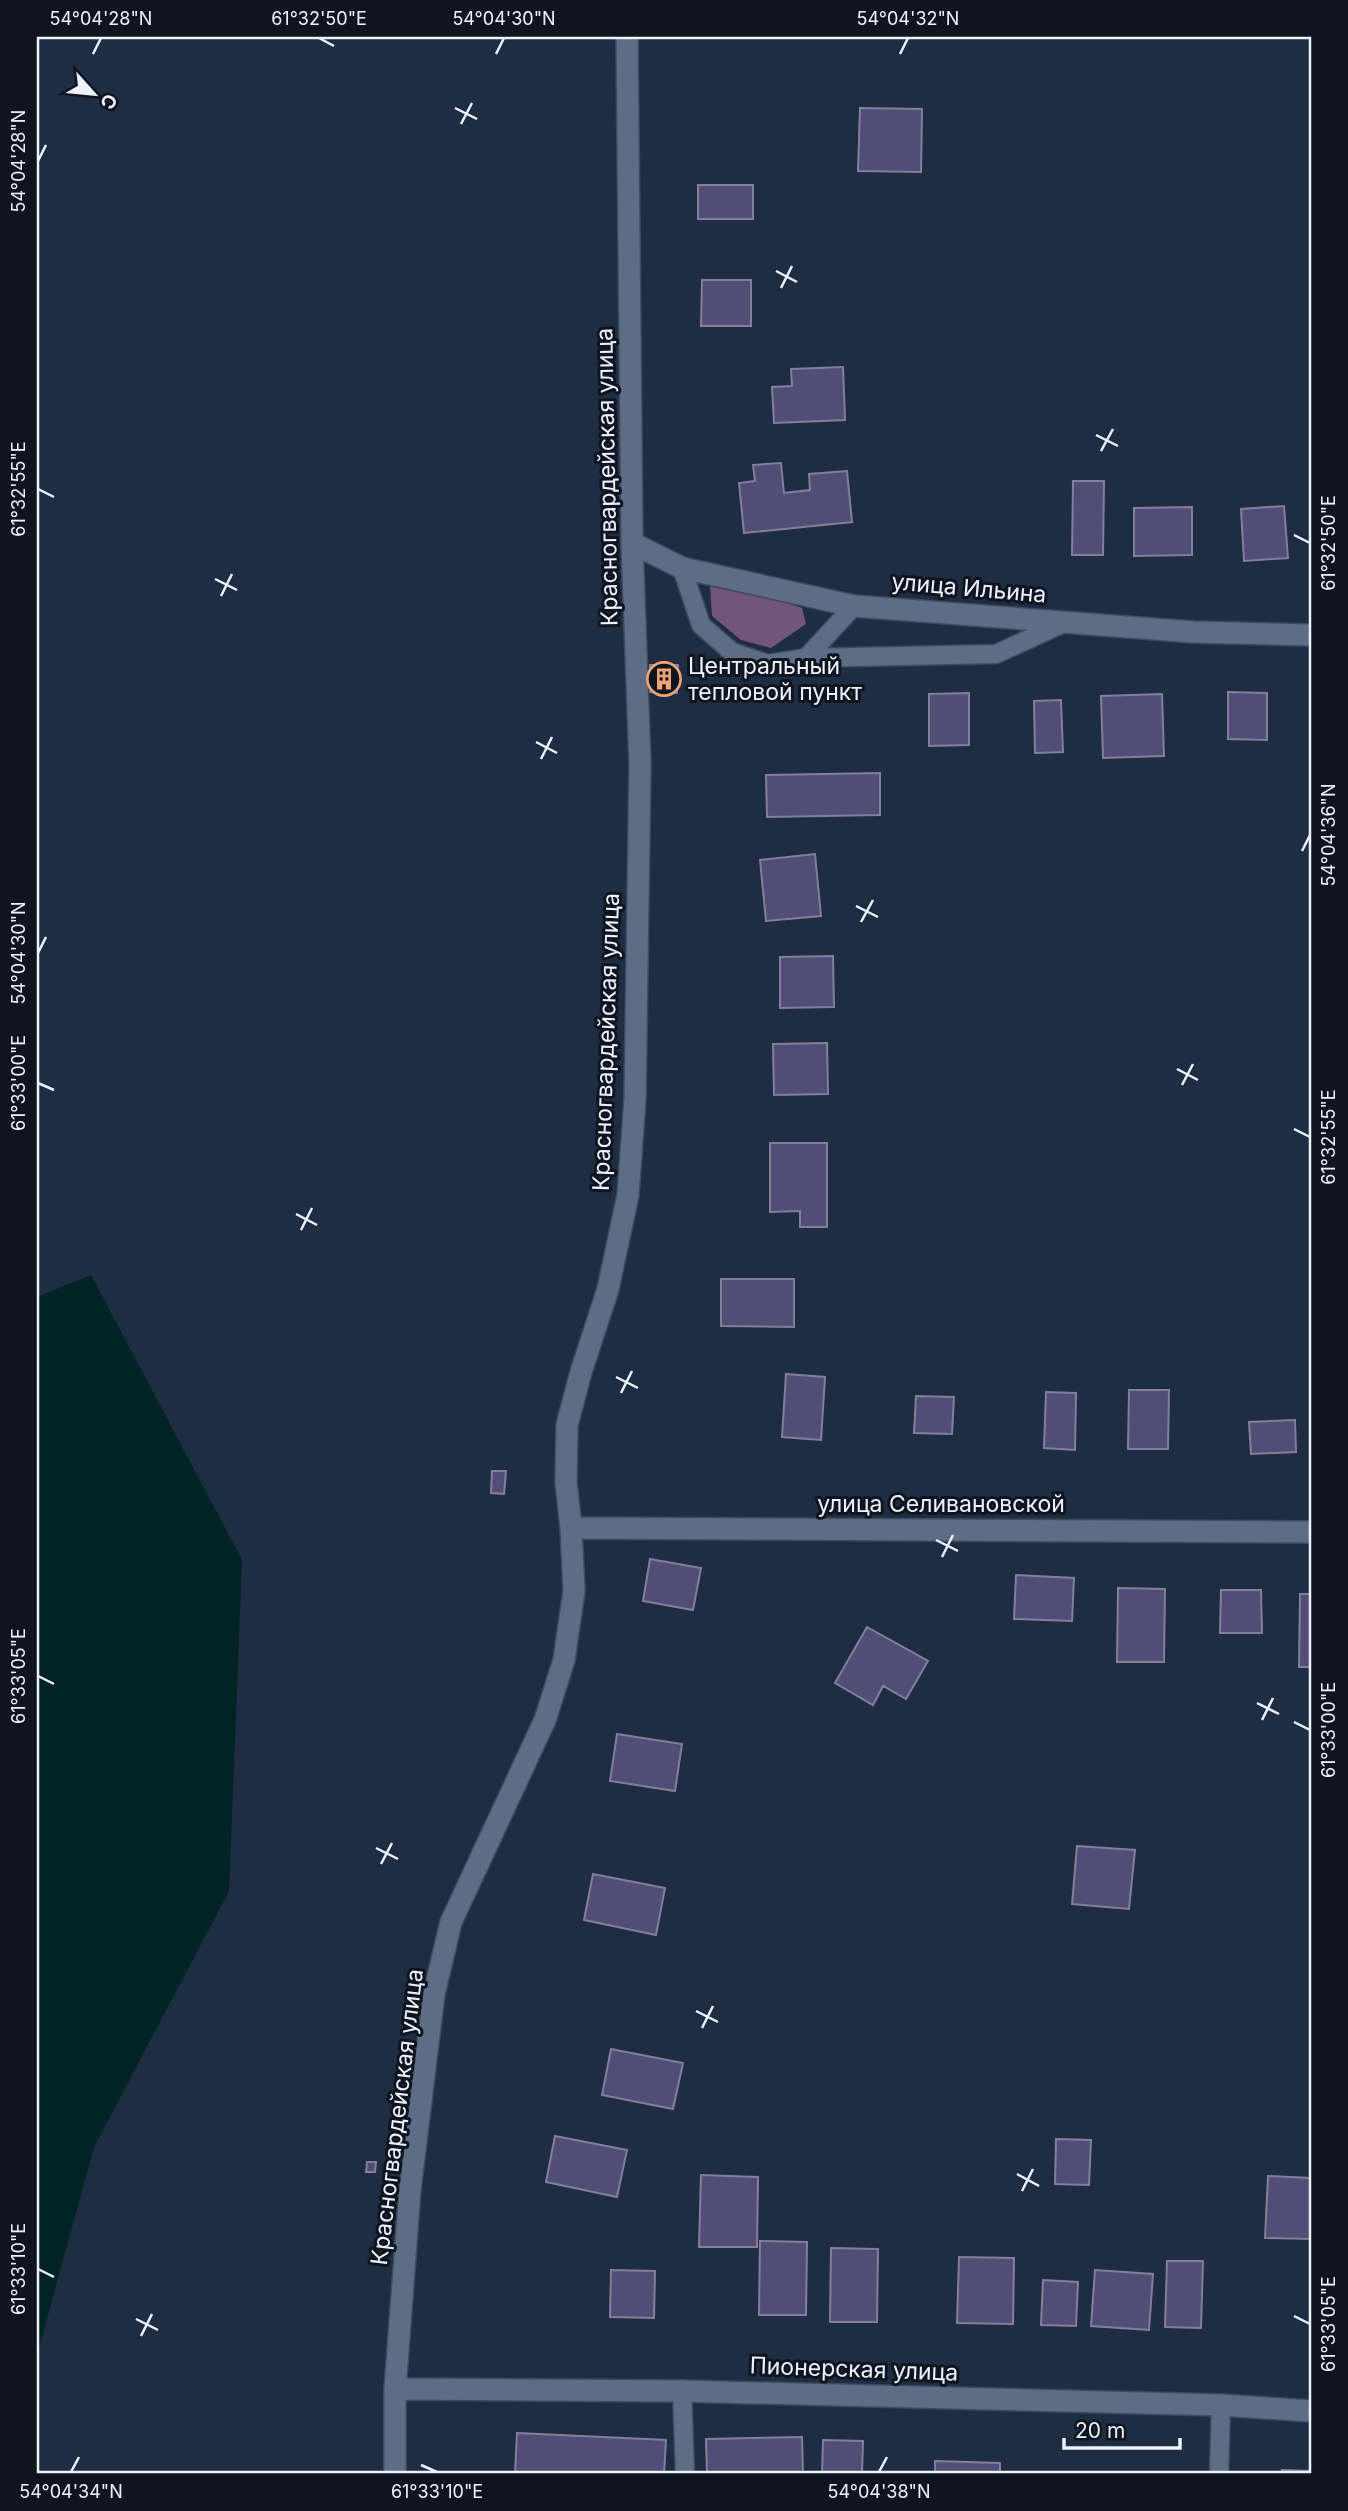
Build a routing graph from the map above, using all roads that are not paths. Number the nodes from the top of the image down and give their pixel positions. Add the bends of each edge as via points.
1 (626, 37) edge
2 (632, 543) junction
3 (682, 568) junction
4 (854, 606) junction
5 (1066, 622) junction
6 (1311, 635) edge
7 (806, 658) junction
8 (571, 1528) junction
9 (1311, 1532) edge
10 (395, 2389) junction
11 (682, 2391) junction
12 (1221, 2405) junction
13 (1311, 2411) edge
14 (395, 2474) edge
15 (685, 2474) edge
16 (1219, 2474) edge

1 - 2 street, Красногвардейская улица
2 - 3 street, улица Ильина
2 - 8 street, Красногвардейская улица via 640,764 635,1099 626,1209 608,1289 566,1425
3 - 4 street, улица Ильина
3 - 7 lane via 701,625 733,652 768,664
4 - 5 street, улица Ильина
4 - 7 lane
5 - 6 street, улица Ильина
5 - 7 lane via 996,654
8 - 9 street, улица Селивановской
8 - 10 street, Красногвардейская улица via 573,1591 564,1660 545,1720 452,1922 434,1994 410,2190
10 - 11 street, Пионерская улица
10 - 14 street, Красногвардейская улица
11 - 12 street, Пионерская улица
11 - 15 lane
12 - 13 street, Пионерская улица
12 - 16 lane

